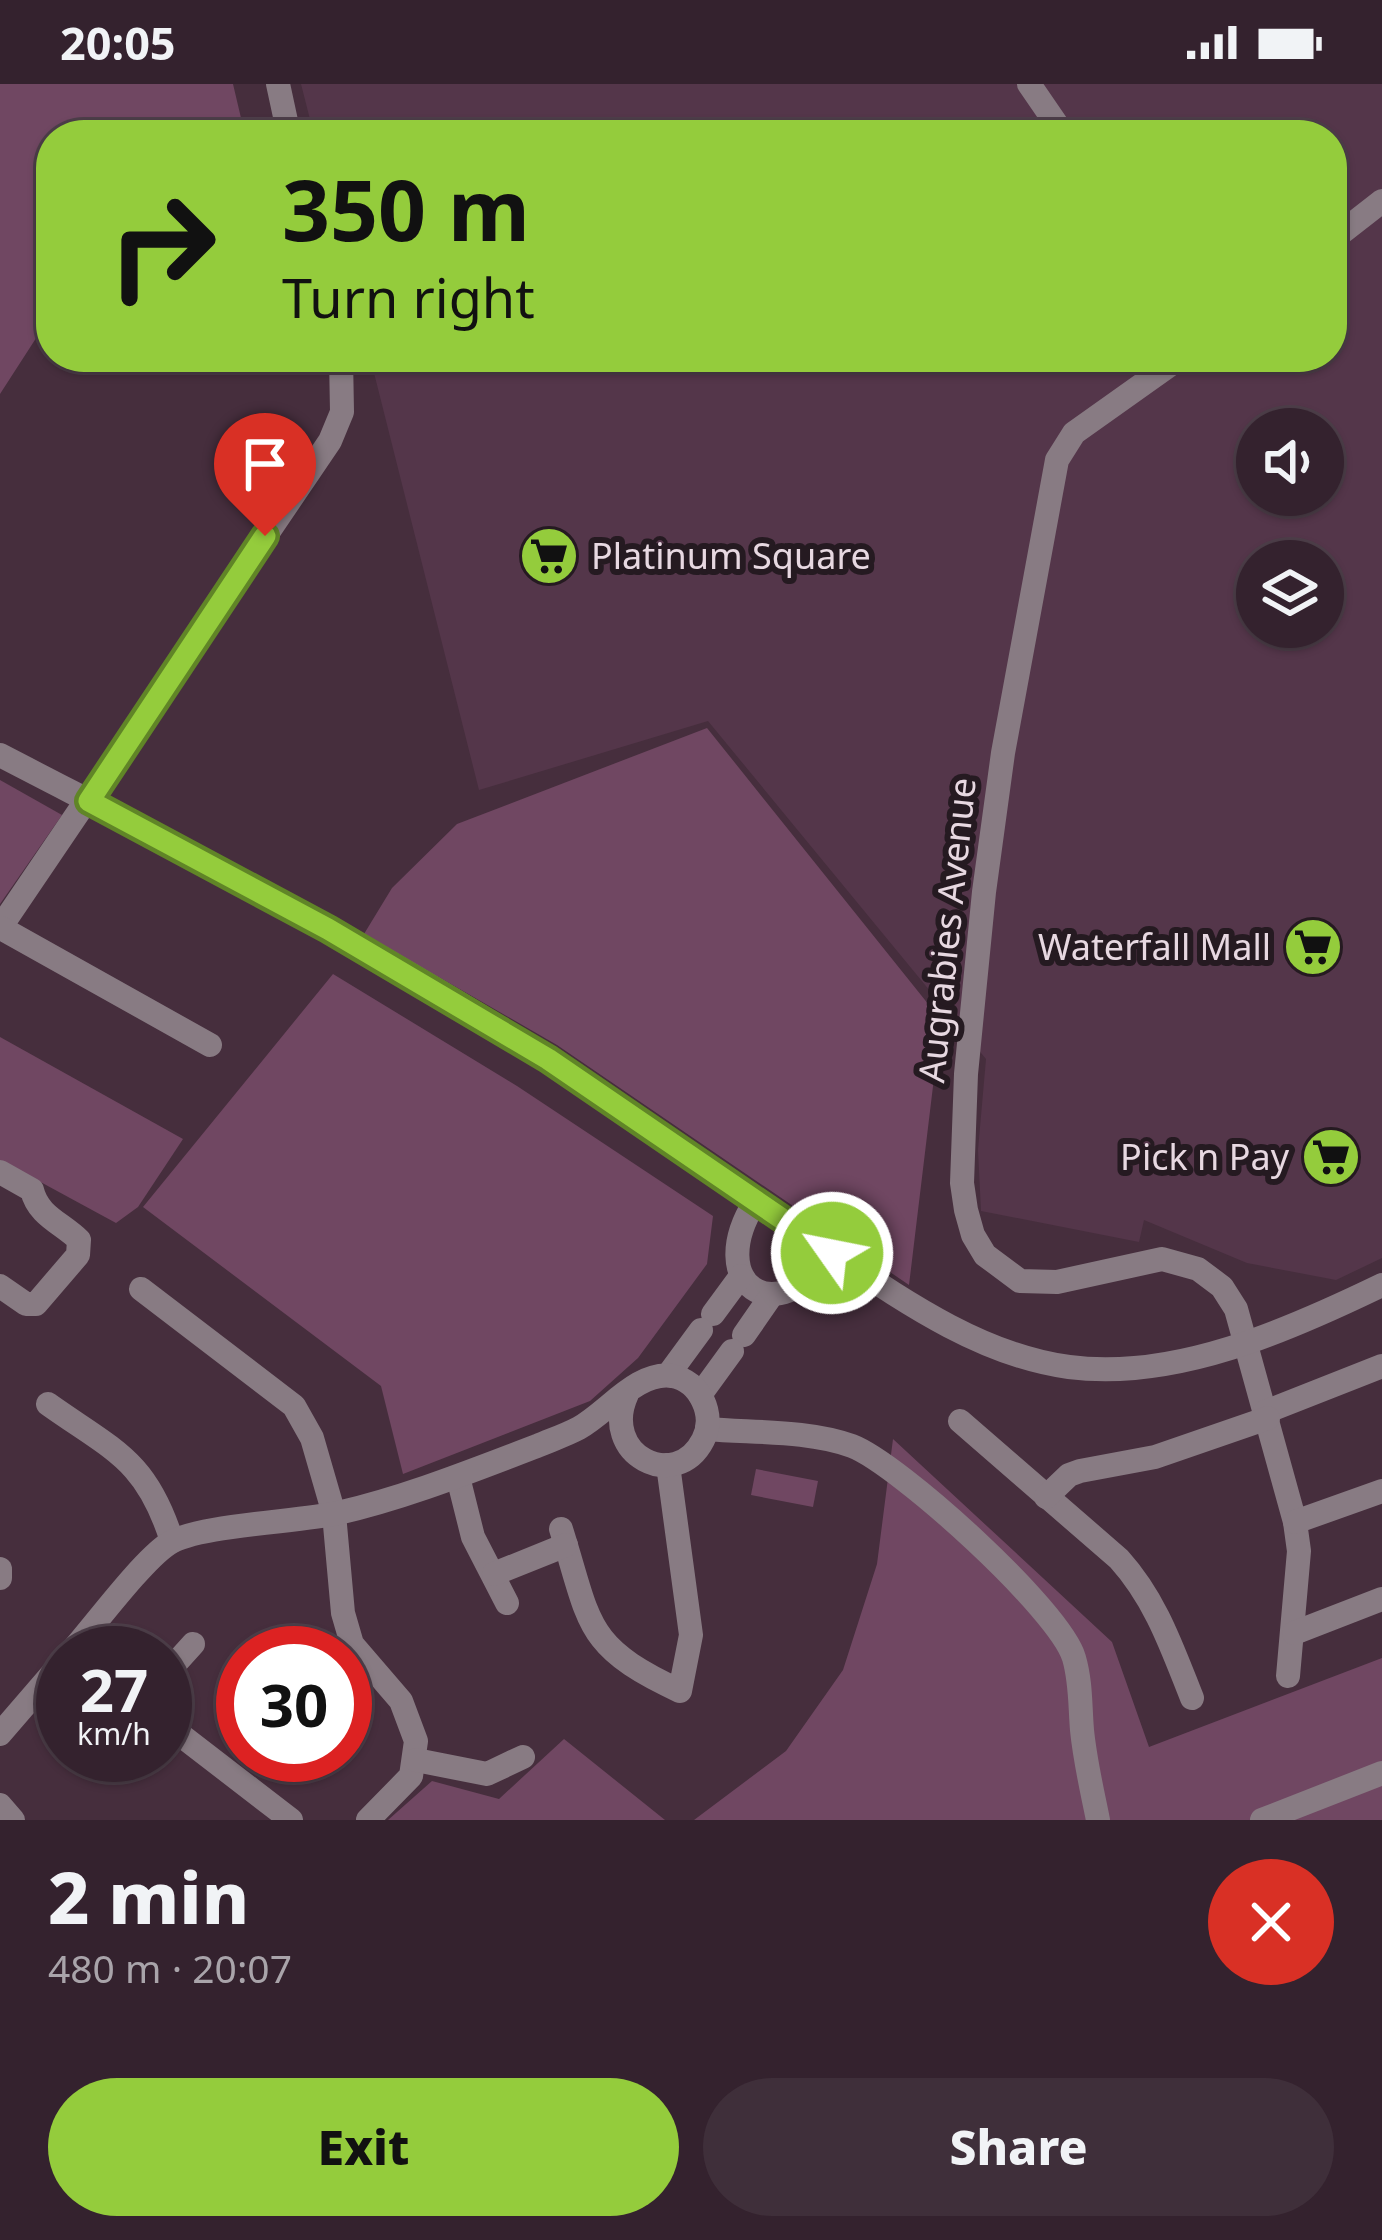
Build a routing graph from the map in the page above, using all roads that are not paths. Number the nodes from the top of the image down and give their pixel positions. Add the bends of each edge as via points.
1 (278, 84) edge
2 (1029, 84) edge
3 (286, 120) edge
4 (1054, 120) edge
5 (1382, 201) edge
6 (1347, 228) edge
7 (341, 372) edge
8 (1154, 372) edge
9 (0, 755) edge
10 (89, 801) junction
11 (0, 928) edge
12 (209, 1046) dead end
13 (0, 1172) edge
14 (755, 1202) junction
15 (832, 1253) junction
16 (741, 1276) junction
17 (1382, 1285) edge
18 (0, 1286) edge
19 (141, 1289) dead end
20 (771, 1297) junction
21 (1244, 1342) junction
22 (1382, 1366) edge
23 (668, 1375) junction
24 (627, 1394) junction
25 (700, 1395) junction
26 (48, 1403) dead end
27 (1266, 1415) junction
28 (960, 1421) dead end
29 (707, 1429) junction
30 (550, 1441) junction
31 (634, 1453) junction
32 (668, 1465) junction
33 (458, 1477) junction
34 (1382, 1491) edge
35 (1046, 1497) junction
36 (334, 1514) junction
37 (1295, 1522) junction
38 (172, 1541) junction
39 (494, 1574) junction
40 (1382, 1599) edge
41 (507, 1603) dead end
42 (95, 1626) edge
43 (1294, 1633) junction
44 (1288, 1676) dead end
45 (36, 1693) edge
46 (1192, 1698) dead end
47 (0, 1735) edge
48 (192, 1744) edge
49 (524, 1757) dead end
50 (416, 1760) junction
51 (1382, 1773) edge
52 (0, 1805) edge
53 (13, 1820) edge
54 (291, 1820) edge
55 (368, 1820) edge
56 (1098, 1820) edge
57 (1262, 1820) edge

1 - 3 street
2 - 4 street
5 - 6 street
7 - 10 street via 342,412 329,441
8 - 21 street, Augrabies Avenue via 1075,433 1057,460 987,868 966,1074 963,1198 977,1243 1019,1281 1057,1282 1150,1260 1187,1264 1231,1298
9 - 10 street
10 - 11 street
10 - 14 street via 548,1059
11 - 12 street
13 - 18 street via 32,1190 43,1213 79,1240 78,1255 37,1304
14 - 15 street
14 - 16 street via 736,1240
15 - 20 street via 804,1285
15 - 21 street via 941,1320 1030,1360 1140,1368
16 - 20 street
16 - 23 street
17 - 21 street
19 - 36 street via 294,1406
20 - 25 street
21 - 27 street, Augrabies Avenue
22 - 27 street
23 - 24 street
23 - 25 street
24 - 30 street
24 - 31 street via 620,1428
25 - 29 street
26 - 38 street via 142,1473
27 - 35 street via 1155,1457 1080,1471
27 - 37 street, Augrabies Avenue
28 - 35 street
29 - 32 street via 694,1452
29 - 56 street via 862,1450 1022,1587 1073,1654
30 - 31 street via 580,1434
30 - 33 street
31 - 32 street
32 - 39 street via 691,1635 680,1691 600,1641 563,1537
33 - 36 street
33 - 39 street via 473,1537
34 - 37 street
35 - 46 street via 1142,1585
36 - 38 street
36 - 50 street via 352,1644 401,1702
37 - 43 street, Augrabies Avenue
38 - 42 street
39 - 41 street
40 - 43 street
43 - 44 street, Augrabies Avenue
45 - 47 street
48 - 54 street
49 - 50 street via 487,1774
50 - 55 street via 401,1790
51 - 57 street
52 - 53 street

